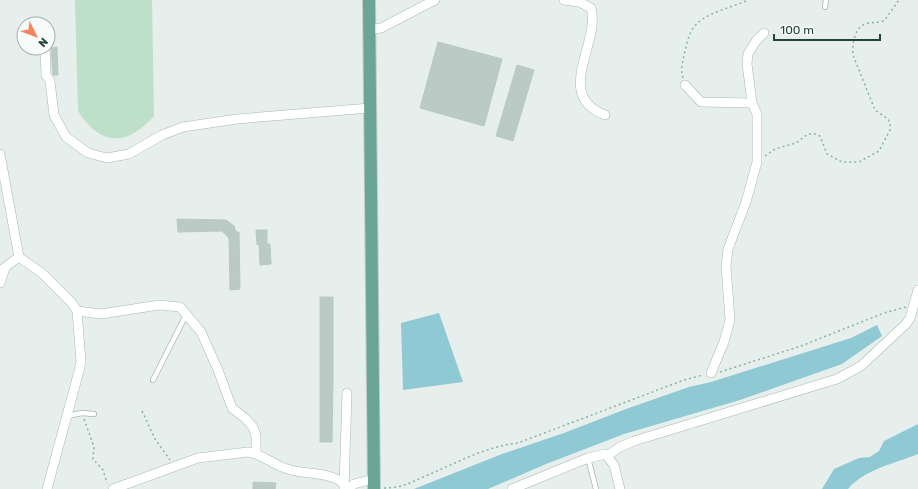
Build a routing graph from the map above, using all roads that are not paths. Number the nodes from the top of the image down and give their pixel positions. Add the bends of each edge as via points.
1 (369, 0) edge
2 (435, 0) edge
3 (570, 0) edge
4 (826, 0) edge
5 (825, 7) dead end
6 (369, 30) junction
7 (764, 33) dead end
8 (45, 56) edge
9 (685, 85) road end
10 (752, 103) junction
11 (370, 108) junction
12 (605, 115) dead end
13 (0, 154) edge
14 (19, 257) junction
15 (2, 269) edge
16 (0, 283) edge
17 (918, 290) edge
18 (77, 311) junction
19 (187, 313) junction
20 (711, 373) road end
21 (153, 380) dead end
22 (347, 394) dead end
23 (94, 414) dead end
24 (67, 416) junction
25 (256, 453) junction
26 (607, 456) junction
27 (588, 458) junction
28 (374, 486) edge
29 (345, 487) edge
30 (47, 489) edge
31 (113, 489) edge
32 (514, 489) edge
33 (596, 489) edge
34 (620, 489) edge

1 - 6 main road
2 - 6 street via 381,28
3 - 12 street via 590,8 593,16 582,68 582,94 589,106
4 - 5 lane
6 - 11 main road
7 - 10 street via 748,54
8 - 11 street via 46,75 50,81 54,115 66,137 88,153 107,158 129,154 162,135 183,127
9 - 10 street via 701,102
10 - 20 street via 757,114 755,169 746,202 728,249 726,266 730,320
11 - 28 main road
13 - 14 street
14 - 15 street
14 - 18 street via 43,274
15 - 16 street
17 - 26 street via 906,324 861,366 837,379 634,441
18 - 19 street via 101,314 167,304 180,307
18 - 24 street via 81,362
19 - 21 lane
19 - 25 street via 201,332 232,408 246,419 256,436
22 - 29 street
23 - 24 lane
24 - 30 street
25 - 29 street via 282,468 334,478
25 - 31 street via 198,458
26 - 27 street via 605,454
26 - 34 street via 614,465
27 - 32 street
27 - 33 lane
28 - 29 street via 354,484

